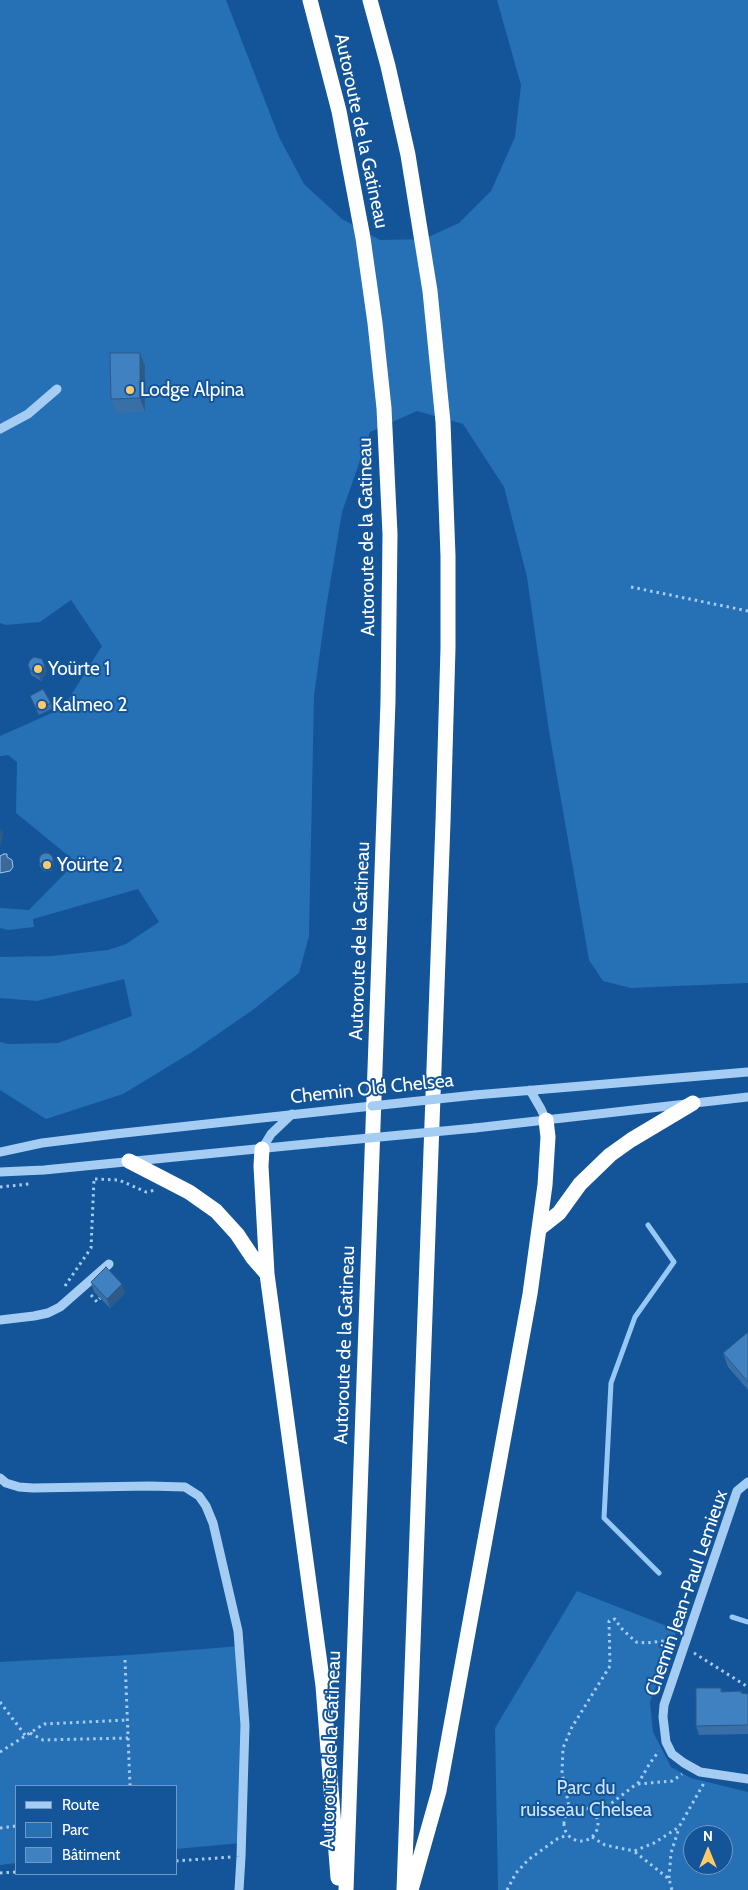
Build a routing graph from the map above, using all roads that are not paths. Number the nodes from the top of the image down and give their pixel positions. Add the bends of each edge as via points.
1 (310, 0) edge
2 (370, 0) edge
3 (57, 388) dead end
4 (0, 430) edge
5 (748, 1072) edge
6 (530, 1090) junction
7 (748, 1097) edge
8 (693, 1103) junction
9 (292, 1114) junction
10 (546, 1120) junction
11 (262, 1149) junction
12 (0, 1152) edge
13 (129, 1161) junction
14 (0, 1172) edge
15 (540, 1228) junction
16 (109, 1264) dead end
17 (267, 1274) junction
18 (0, 1320) edge
19 (0, 1478) edge
20 (748, 1482) edge
21 (748, 1778) edge
22 (238, 1890) edge
23 (339, 1890) edge
24 (346, 1890) edge
25 (404, 1890) edge
26 (411, 1890) edge

1 - 24 highway, Autoroute de la Gatineau via 341,120 367,265 384,408 390,534 388,701
2 - 25 highway, Autoroute de la Gatineau via 408,155 430,291 443,422 448,548 443,822
3 - 4 street via 28,414
5 - 6 street, Chemin Old Chelsea
6 - 9 street, Chemin Old Chelsea, bridge
6 - 10 street
7 - 8 street
8 - 10 street
8 - 15 highway via 610,1155 580,1184 559,1213
9 - 11 street via 271,1134
9 - 12 street, Chemin Old Chelsea via 42,1143
10 - 11 street, bridge
10 - 15 highway via 548,1143
11 - 13 street
11 - 17 highway
13 - 14 street
13 - 17 highway via 189,1192 216,1211
15 - 26 highway via 439,1792
16 - 18 street via 60,1307 48,1313
17 - 23 highway via 323,1686
19 - 22 street via 19,1487 33,1488 185,1487 199,1496 206,1506 213,1523 238,1631 245,1725
20 - 21 street, Chemin Jean-Paul Lemieux via 737,1491 664,1705 663,1717 666,1742 672,1754 691,1767 710,1774

